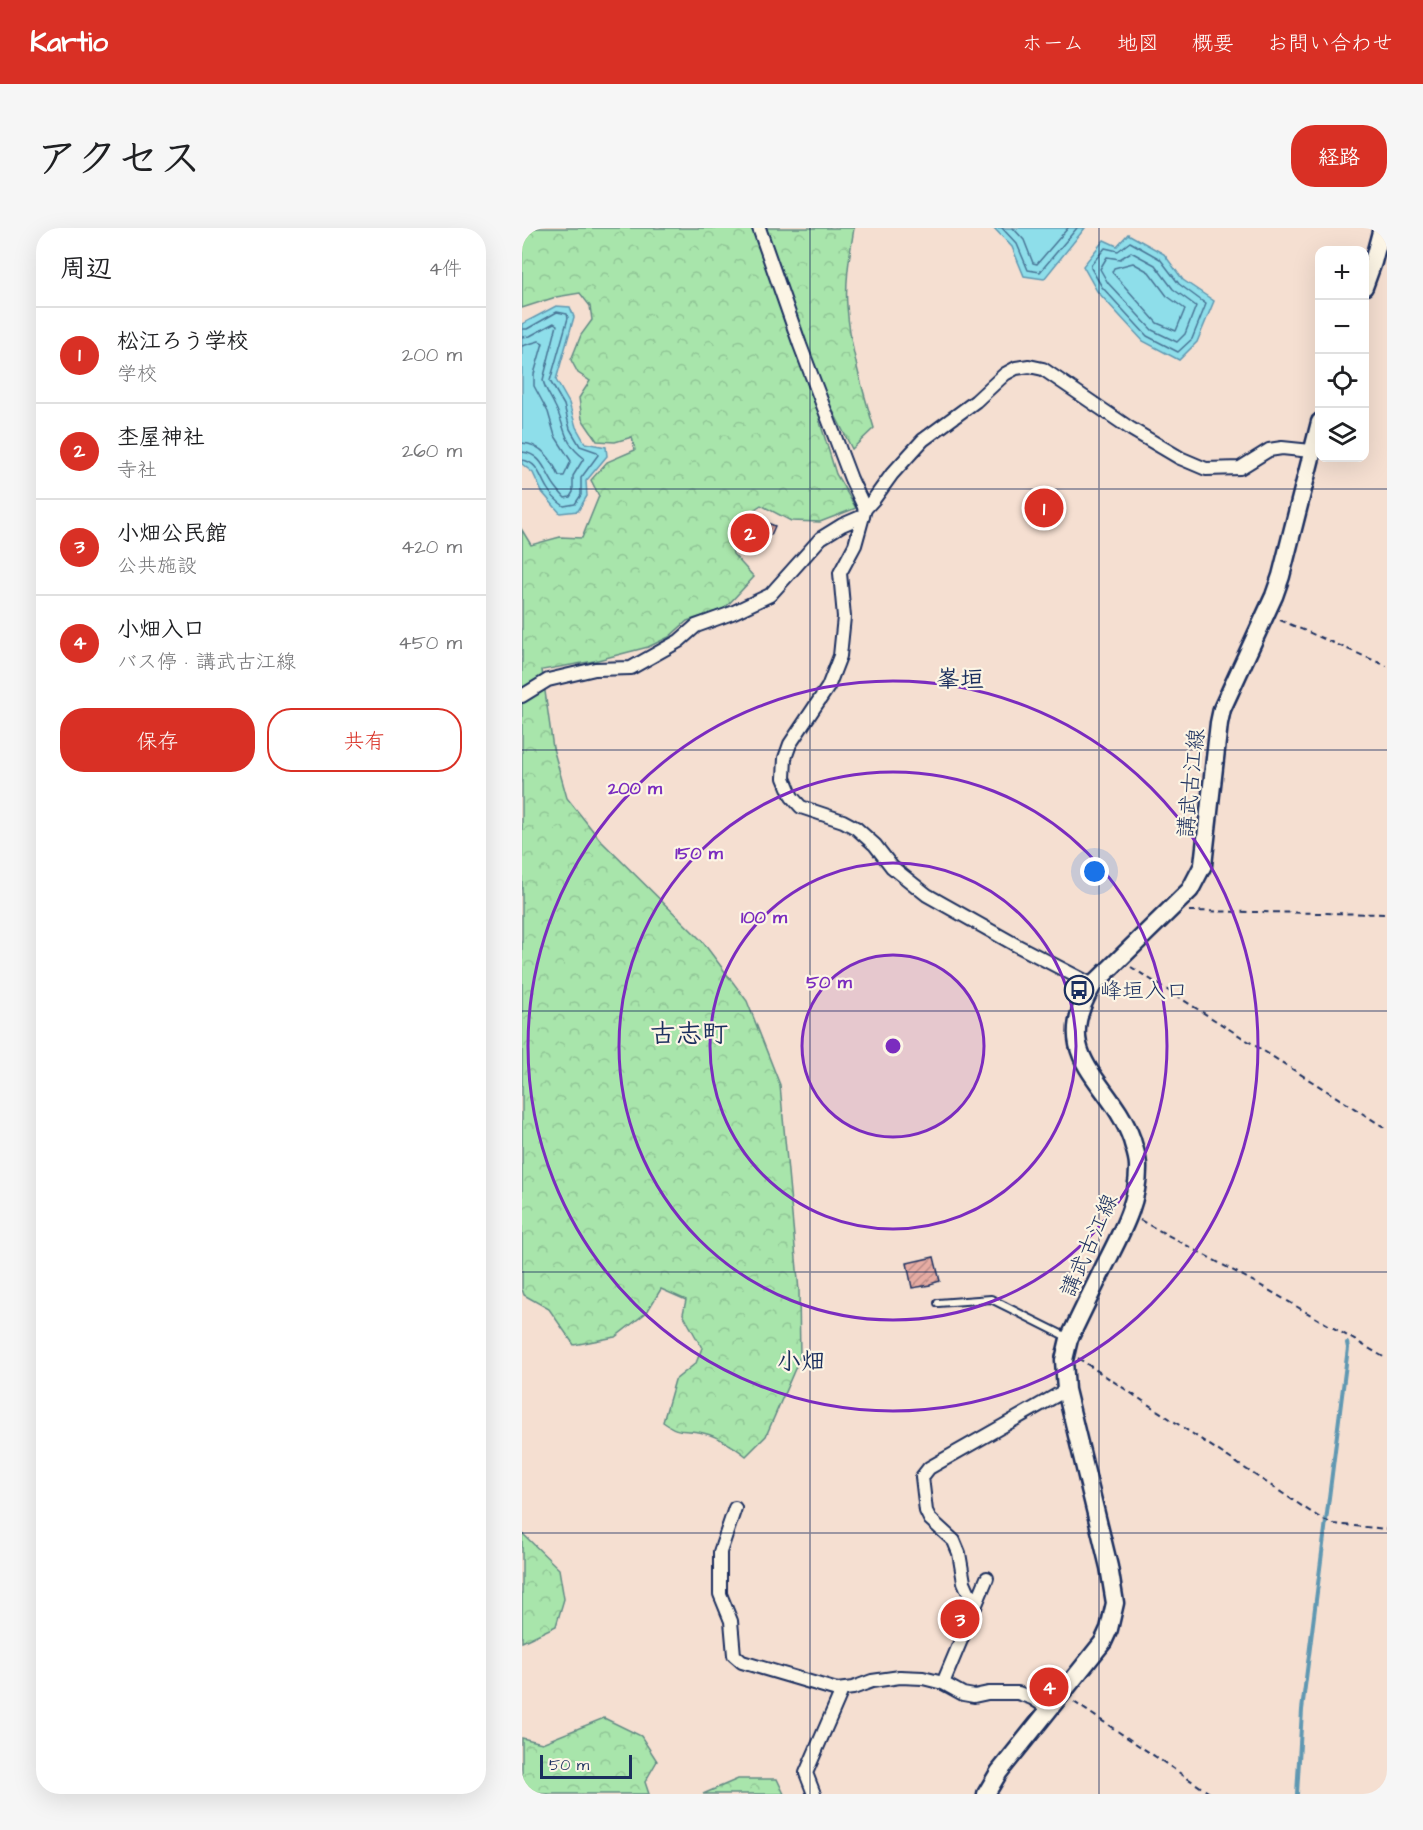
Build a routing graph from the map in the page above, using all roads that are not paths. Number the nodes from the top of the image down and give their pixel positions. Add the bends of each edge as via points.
1 (759, 228) edge
2 (1382, 228) edge
3 (1369, 274) edge
4 (1315, 438) edge
5 (1311, 451) junction
6 (864, 512) junction
7 (522, 696) edge
8 (1093, 986) junction
9 (938, 1303) dead end
10 (1068, 1344) junction
11 (1066, 1390) junction
12 (735, 1508) dead end
13 (987, 1578) dead end
14 (975, 1607) junction
15 (943, 1683) junction
16 (842, 1690) junction
17 (1049, 1709) junction
18 (814, 1794) edge
19 (986, 1794) edge

1 - 6 street
2 - 3 main road
4 - 5 main road, 講武古江線
5 - 6 street via 1269,450 1240,468 1206,469 1131,429 1043,369 1029,366 1005,374 923,440
5 - 8 main road, 講武古江線 via 1281,576 1222,709 1203,865 1190,890
6 - 7 street via 820,538 770,595 696,626 679,641 631,668 595,669 548,680
6 - 8 street via 855,545 840,573 844,617 840,656 828,687 790,744 784,769 787,788 801,807 856,828 892,867 927,895
8 - 10 main road, 講武古江線 via 1083,1002 1078,1022 1080,1054 1122,1115 1137,1154 1138,1180 1130,1215
9 - 10 lane via 991,1299
10 - 11 main road, 講武古江線
11 - 14 street via 929,1468 921,1478 926,1511 930,1520 954,1541
11 - 17 main road, 講武古江線 via 1115,1603 1103,1642
12 - 16 street via 720,1552 719,1573 720,1594 731,1621 734,1654 742,1662
13 - 14 street
14 - 15 street
15 - 16 street via 900,1677
15 - 17 street via 974,1696 988,1692 1018,1693
16 - 18 street via 806,1773
17 - 19 main road, 講武古江線

